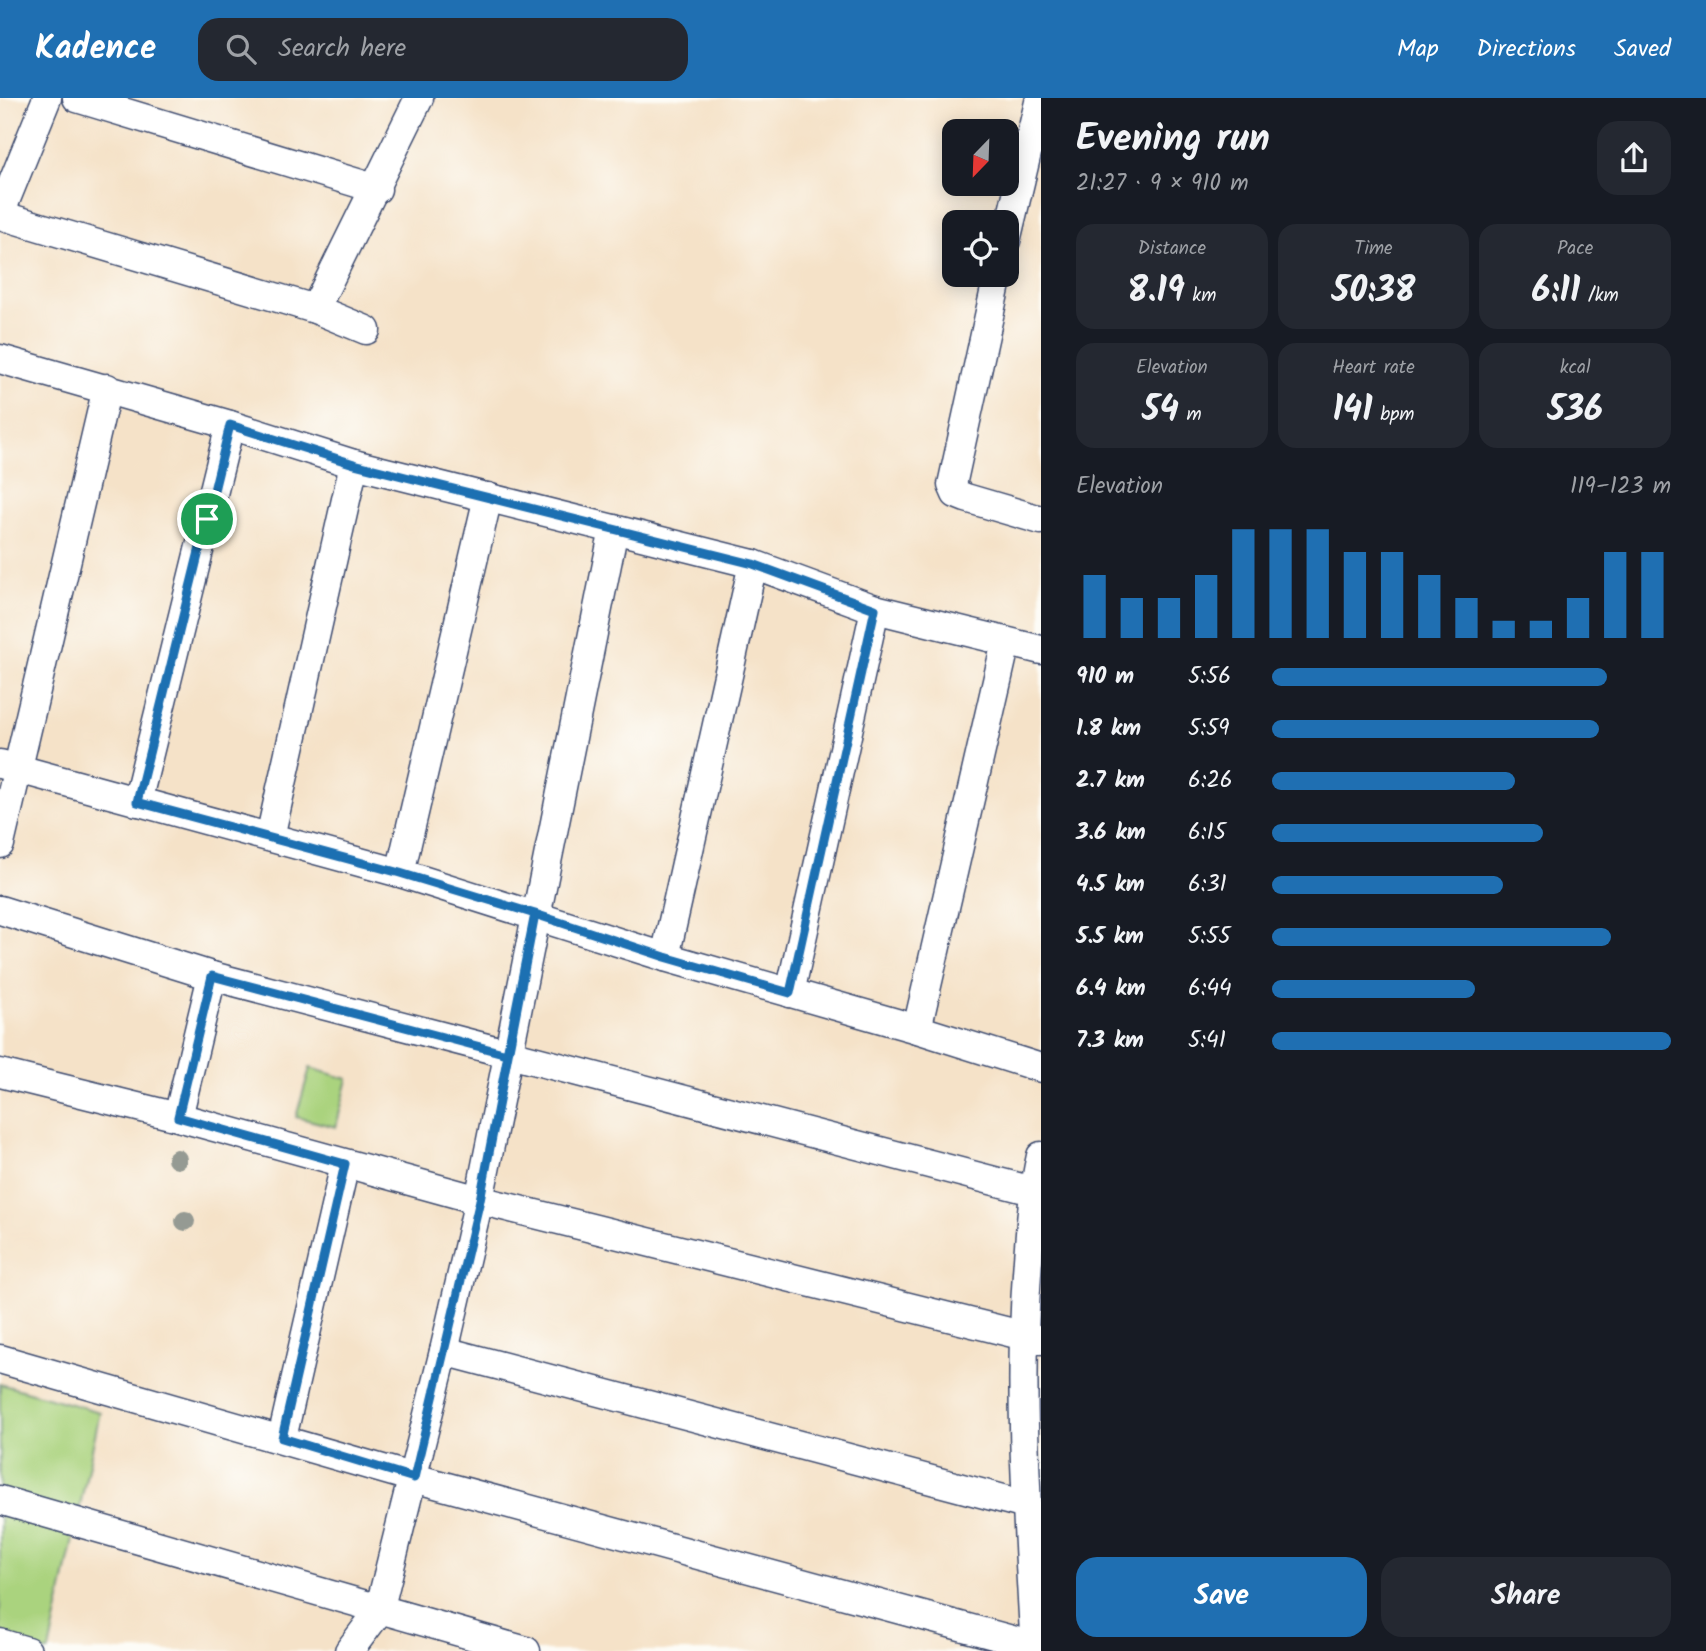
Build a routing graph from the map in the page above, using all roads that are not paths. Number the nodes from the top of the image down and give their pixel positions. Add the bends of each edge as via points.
1 (47, 98) edge
2 (77, 98) edge
3 (419, 98) edge
4 (1040, 98) edge
5 (377, 189) junction
6 (1013, 210) edge
7 (0, 214) edge
8 (996, 287) edge
9 (315, 309) junction
10 (366, 330) dead end
11 (0, 359) edge
12 (107, 388) junction
13 (230, 425) junction
14 (354, 464) junction
15 (488, 497) junction
16 (1041, 520) edge
17 (614, 529) junction
18 (753, 564) junction
19 (875, 609) junction
20 (1006, 642) junction
21 (1041, 650) edge
22 (8, 766) edge
23 (137, 802) junction
24 (270, 837) junction
25 (0, 844) edge
26 (400, 873) junction
27 (0, 910) edge
28 (535, 914) junction
29 (665, 957) junction
30 (212, 976) junction
31 (790, 993) junction
32 (917, 1029) junction
33 (507, 1054) junction
34 (1041, 1068) edge
35 (0, 1073) edge
36 (178, 1117) junction
37 (1041, 1156) edge
38 (345, 1164) junction
39 (1033, 1191) junction
40 (480, 1200) junction
41 (1032, 1338) edge
42 (444, 1351) junction
43 (0, 1359) edge
44 (282, 1438) junction
45 (414, 1478) junction
46 (0, 1500) edge
47 (1026, 1505) junction
48 (379, 1611) junction
49 (0, 1643) edge
50 (1035, 1649) edge
51 (27, 1651) edge
52 (349, 1651) edge
53 (526, 1651) edge

1 - 7 street
2 - 5 street
3 - 5 street
4 - 6 street
5 - 9 street
7 - 9 street
8 - 16 street via 952,485 956,494 966,498
9 - 10 street
11 - 12 street
12 - 13 street
12 - 22 street
13 - 14 street
13 - 23 street
14 - 15 street
14 - 24 street
15 - 17 street
15 - 26 street
17 - 18 street
17 - 28 street
18 - 19 street
18 - 29 street
19 - 20 street
19 - 31 street
20 - 21 street
20 - 32 street
22 - 23 street
22 - 25 street
23 - 24 street
24 - 26 street
26 - 28 street
27 - 30 street
28 - 29 street
28 - 33 street
29 - 31 street
30 - 33 street
30 - 36 street
31 - 32 street
32 - 34 street
33 - 39 street
33 - 40 street
35 - 36 street
36 - 38 street
37 - 39 street
38 - 40 street
38 - 44 street
39 - 41 street
40 - 41 street
40 - 42 street
41 - 47 street
42 - 45 street
42 - 47 street
43 - 44 street
44 - 45 street
45 - 48 street
45 - 50 street
46 - 48 street
47 - 50 street
48 - 52 street
48 - 53 street
49 - 51 street

